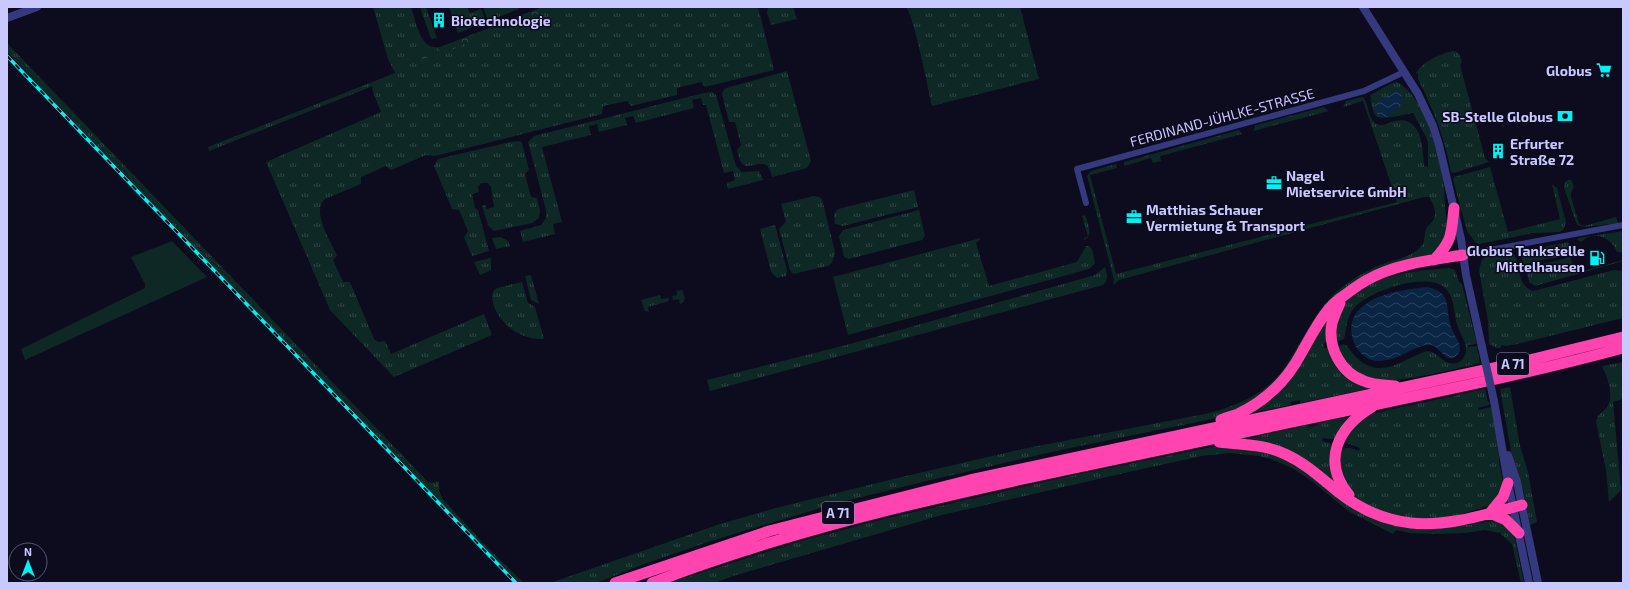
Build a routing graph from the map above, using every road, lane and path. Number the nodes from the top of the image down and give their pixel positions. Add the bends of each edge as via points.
1 (37, 7) edge
2 (1363, 7) edge
3 (7, 18) edge
4 (1404, 72) junction
5 (1086, 203) dead end
6 (1454, 208) junction
7 (1623, 225) edge
8 (1463, 255) junction
9 (1434, 260) junction
10 (1343, 298) junction
11 (1623, 337) edge
12 (1623, 348) edge
13 (1403, 388) junction
14 (1379, 403) junction
15 (1207, 428) junction
16 (1499, 428) junction
17 (1207, 440) junction
18 (1508, 483) junction
19 (1357, 504) junction
20 (1518, 506) junction
21 (1490, 513) junction
22 (1519, 533) junction
23 (615, 583) edge
24 (652, 583) edge
25 (1529, 583) edge
26 (1538, 583) edge

1 - 3 street
2 - 4 street
4 - 5 street, FERDINAND-JÜHLKE-STRASSE via 1364,91 1077,169
4 - 6 street via 1427,110 1433,126
6 - 8 street
6 - 9 highway via 1448,244
7 - 8 street
8 - 9 highway
8 - 16 street, bridge
9 - 10 highway via 1383,273 1367,280
10 - 13 highway via 1334,318 1331,334 1334,350 1341,364 1353,376 1366,382
10 - 15 highway via 1336,302 1323,318 1294,365 1276,388 1253,406
11 - 13 highway, A 71
12 - 14 highway, A 71 via 1527,372
13 - 15 highway, A 71
14 - 17 highway, A 71
14 - 19 highway via 1350,424 1337,446 1335,462 1338,478
15 - 23 highway, A 71 via 970,480 861,507 770,531
16 - 18 street
16 - 20 street via 1516,482
17 - 19 highway via 1260,446 1285,454 1313,470 1338,492
17 - 24 highway, A 71 via 969,491 862,517
18 - 20 street
18 - 21 highway via 1503,497
19 - 21 highway via 1382,516 1411,523 1443,523
20 - 21 highway
20 - 22 street
20 - 26 street
21 - 22 highway via 1506,520
22 - 25 street

